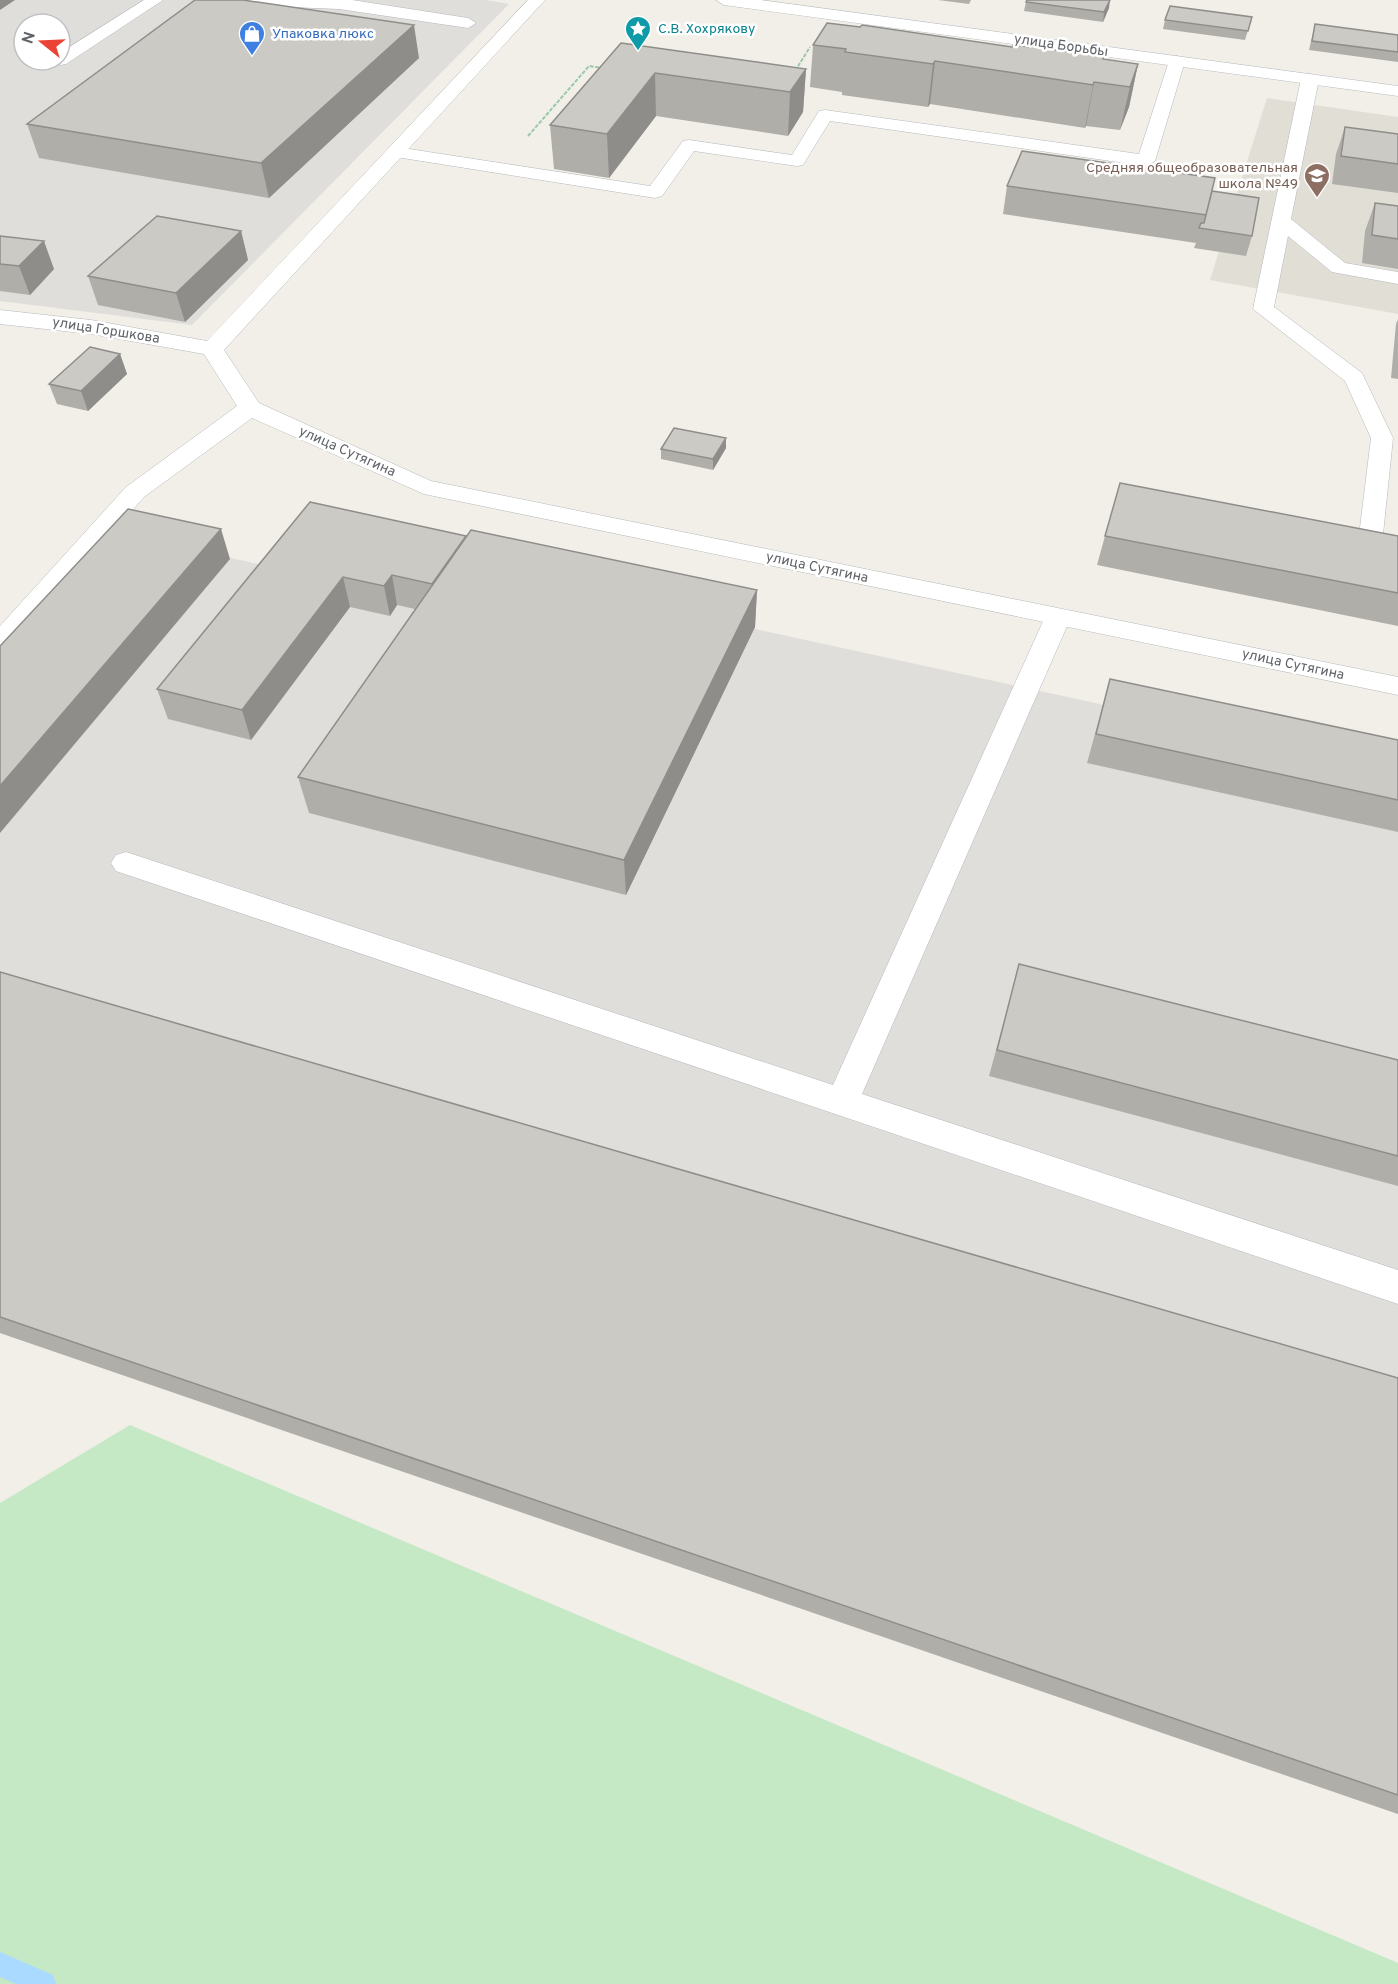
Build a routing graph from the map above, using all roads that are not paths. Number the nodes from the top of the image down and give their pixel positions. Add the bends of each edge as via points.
1 (155, 0) edge
2 (239, 0) edge
3 (537, 0) edge
4 (724, 0) edge
5 (342, 2) edge
6 (468, 23) dead end
7 (72, 52) edge
8 (1177, 62) junction
9 (1310, 79) junction
10 (1398, 91) edge
11 (396, 152) junction
12 (1281, 221) junction
13 (1398, 278) edge
14 (0, 317) edge
15 (212, 349) junction
16 (250, 408) junction
17 (1370, 544) edge
18 (1058, 617) junction
19 (0, 643) edge
20 (1398, 686) edge
21 (126, 863) dead end
22 (842, 1101) junction
23 (1398, 1287) edge

1 - 7 lane
2 - 5 lane
3 - 11 street
4 - 8 street, улица Борьбы
5 - 6 lane
8 - 9 street, улица Борьбы
8 - 11 lane via 1146,161 825,115 797,161 689,145 655,192
9 - 10 street, улица Борьбы
9 - 12 lane
11 - 15 street
12 - 13 lane via 1339,268
12 - 17 lane via 1263,309 1354,378 1382,438
14 - 15 street, улица Горшкова via 91,327
15 - 16 street
16 - 18 street, улица Сутягина via 424,487
16 - 19 street via 135,492
18 - 20 street, улица Сутягина
18 - 22 lane
21 - 22 lane
22 - 23 lane

